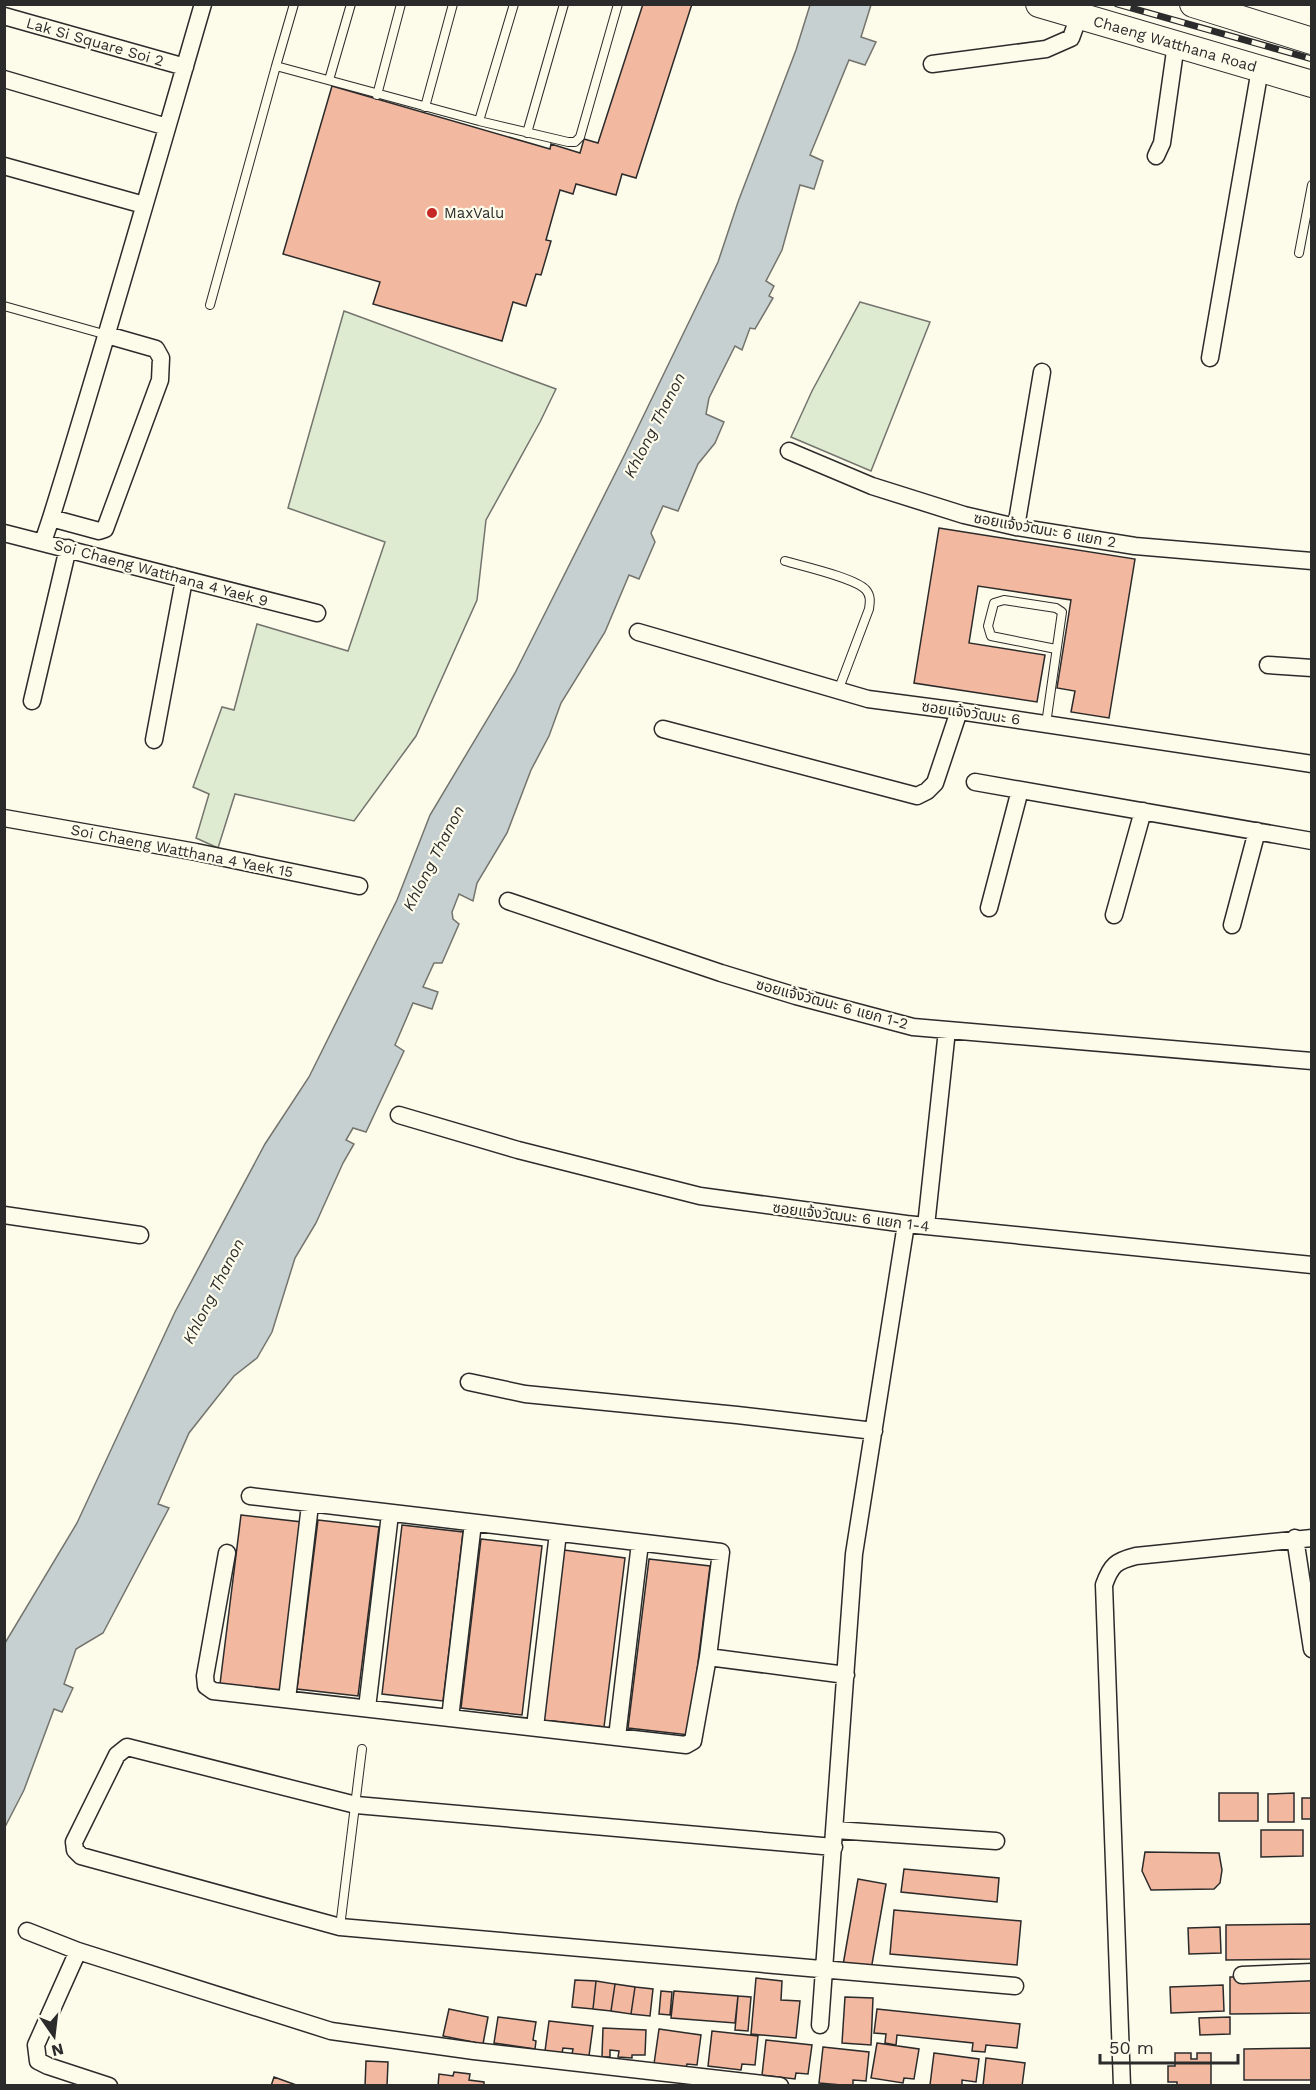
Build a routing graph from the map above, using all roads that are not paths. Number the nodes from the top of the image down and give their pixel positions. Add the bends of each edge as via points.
1 (203, 4) edge
2 (294, 4) edge
3 (351, 4) edge
4 (401, 4) edge
5 (453, 4) edge
6 (514, 4) edge
7 (564, 4) edge
8 (618, 4) edge
9 (1039, 4) edge
10 (1193, 4) edge
11 (4, 16) edge
12 (1079, 16) junction
13 (1311, 40) edge
14 (1176, 44) junction
15 (932, 64) dead end
16 (276, 66) junction
17 (185, 67) junction
18 (1260, 69) junction
19 (4, 79) edge
20 (329, 80) junction
21 (1311, 84) edge
22 (377, 94) junction
23 (424, 107) junction
24 (479, 121) junction
25 (167, 127) junction
26 (527, 133) junction
27 (1156, 156) dead end
28 (4, 166) edge
29 (1311, 185) edge
30 (144, 205) junction
31 (1299, 253) dead end
32 (210, 305) dead end
33 (4, 306) edge
34 (107, 335) junction
35 (1210, 358) dead end
36 (1042, 372) dead end
37 (789, 451) dead end
38 (51, 518) junction
39 (1016, 527) junction
40 (4, 533) edge
41 (43, 542) junction
42 (68, 548) junction
43 (785, 561) dead end
44 (1311, 561) edge
45 (184, 580) junction
46 (317, 613) dead end
47 (638, 632) dead end
48 (1056, 649) junction
49 (1268, 665) dead end
50 (1311, 668) edge
51 (838, 691) junction
52 (32, 701) dead end
53 (959, 711) junction
54 (1046, 724) junction
55 (663, 729) dead end
56 (154, 740) dead end
57 (1311, 765) edge
58 (975, 782) dead end
59 (1020, 790) junction
60 (1143, 811) junction
61 (4, 818) edge
62 (1257, 831) junction
63 (1311, 841) edge
64 (359, 886) dead end
65 (508, 901) dead end
66 (989, 908) dead end
67 (1114, 915) dead end
68 (1232, 925) dead end
69 (946, 1030) junction
70 (1311, 1061) edge
71 (399, 1116) dead end
72 (4, 1215) edge
73 (906, 1224) junction
74 (926, 1226) junction
75 (140, 1235) dead end
76 (1311, 1265) edge
77 (469, 1382) dead end
78 (874, 1431) junction
79 (250, 1496) dead end
80 (310, 1505) junction
81 (390, 1514) junction
82 (473, 1523) junction
83 (558, 1533) junction
84 (1303, 1538) edge
85 (640, 1543) junction
86 (227, 1553) dead end
87 (1311, 1648) edge
88 (708, 1657) junction
89 (846, 1675) junction
90 (287, 1699) junction
91 (367, 1708) junction
92 (450, 1718) junction
93 (535, 1727) junction
94 (617, 1737) junction
95 (362, 1749) dead end
96 (356, 1805) junction
97 (834, 1838) junction
98 (996, 1841) dead end
99 (340, 1927) junction
100 (27, 1931) dead end
101 (78, 1951) junction
102 (824, 1970) junction
103 (1311, 1972) edge
104 (1242, 1975) dead end
105 (1015, 1986) dead end
106 (820, 2025) dead end
107 (109, 2085) edge
108 (780, 2085) edge
109 (1122, 2085) edge

1 - 17 street
2 - 16 lane
3 - 20 lane
4 - 22 lane
5 - 23 lane
6 - 24 lane
7 - 26 lane
8 - 26 lane via 580,137 568,142
9 - 12 main road, Chaeng Watthana Road
10 - 13 main road
11 - 17 street, Lak Si Square Soi 2
12 - 14 main road, Chaeng Watthana Road
12 - 15 street via 1071,38 1046,49
14 - 18 main road, Chaeng Watthana Road
14 - 27 street via 1162,143
16 - 20 lane
16 - 32 lane
17 - 25 street
18 - 21 main road, Chaeng Watthana Road
18 - 35 street
19 - 25 street
20 - 22 lane
22 - 23 lane
23 - 24 lane
24 - 26 lane
25 - 30 street
28 - 30 street
29 - 31 lane
30 - 34 street
33 - 34 lane
34 - 38 street
34 - 38 street via 156,349 161,358 160,380 105,529 99,531
36 - 39 street
37 - 39 street, ซอยแจ้งวัฒนะ 6 แยก 2 via 872,486
38 - 41 street
39 - 44 street, ซอยแจ้งวัฒนะ 6 แยก 2 via 1135,546
40 - 41 street, Soi Chaeng Watthana 4 Yaek 9
41 - 42 street, Soi Chaeng Watthana 4 Yaek 9
42 - 45 street, Soi Chaeng Watthana 4 Yaek 9
42 - 52 street
43 - 51 lane via 846,579 869,595 870,609
45 - 46 street, Soi Chaeng Watthana 4 Yaek 9
45 - 56 street
47 - 51 street, ซอยแจ้งวัฒนะ 6
48 - 48 lane via 1062,612 1004,600 994,603 988,626 991,636
48 - 54 lane
49 - 50 street
51 - 53 street, ซอยแจ้งวัฒนะ 6 via 868,699
53 - 54 street, ซอยแจ้งวัฒนะ 6
53 - 55 street via 935,783 917,795
54 - 57 street, ซอยแจ้งวัฒนะ 6
58 - 59 street
59 - 60 street
59 - 66 street
60 - 62 street
60 - 67 street
61 - 64 street, Soi Chaeng Watthana 4 Yaek 15
62 - 63 street
62 - 68 street
65 - 69 street, ซอยแจ้งวัฒนะ 6 แยก 1-2 via 796,996 904,1024
69 - 70 street, ซอยแจ้งวัฒนะ 6 แยก 1-2
69 - 74 street
71 - 73 street, ซอยแจ้งวัฒนะ 6 แยก 1-4 via 700,1196
72 - 75 street
73 - 74 street, ซอยแจ้งวัฒนะ 6 แยก 1-4
73 - 78 street
74 - 76 street, ซอยแจ้งวัฒนะ 6 แยก 1-4
77 - 78 street via 525,1394
78 - 89 street via 854,1554
79 - 80 street
80 - 81 street
80 - 90 street
81 - 82 street
81 - 91 street
82 - 83 street
82 - 92 street
83 - 85 street
83 - 93 street
84 - 87 street
84 - 109 street via 1136,1556 1116,1563 1108,1572 1104,1585
85 - 88 street via 721,1552
85 - 94 street
86 - 90 street via 206,1686
88 - 89 street
88 - 94 street via 692,1744
89 - 97 street
90 - 91 street
91 - 92 street
92 - 93 street
93 - 94 street
95 - 96 lane
96 - 97 street
96 - 99 lane
96 - 99 street via 127,1747 117,1755 74,1842 81,1856
97 - 98 street
97 - 102 street
99 - 102 street
100 - 101 street
101 - 107 street via 36,2045 38,2061
101 - 108 street via 331,2031
102 - 105 street
102 - 106 street
103 - 104 street

